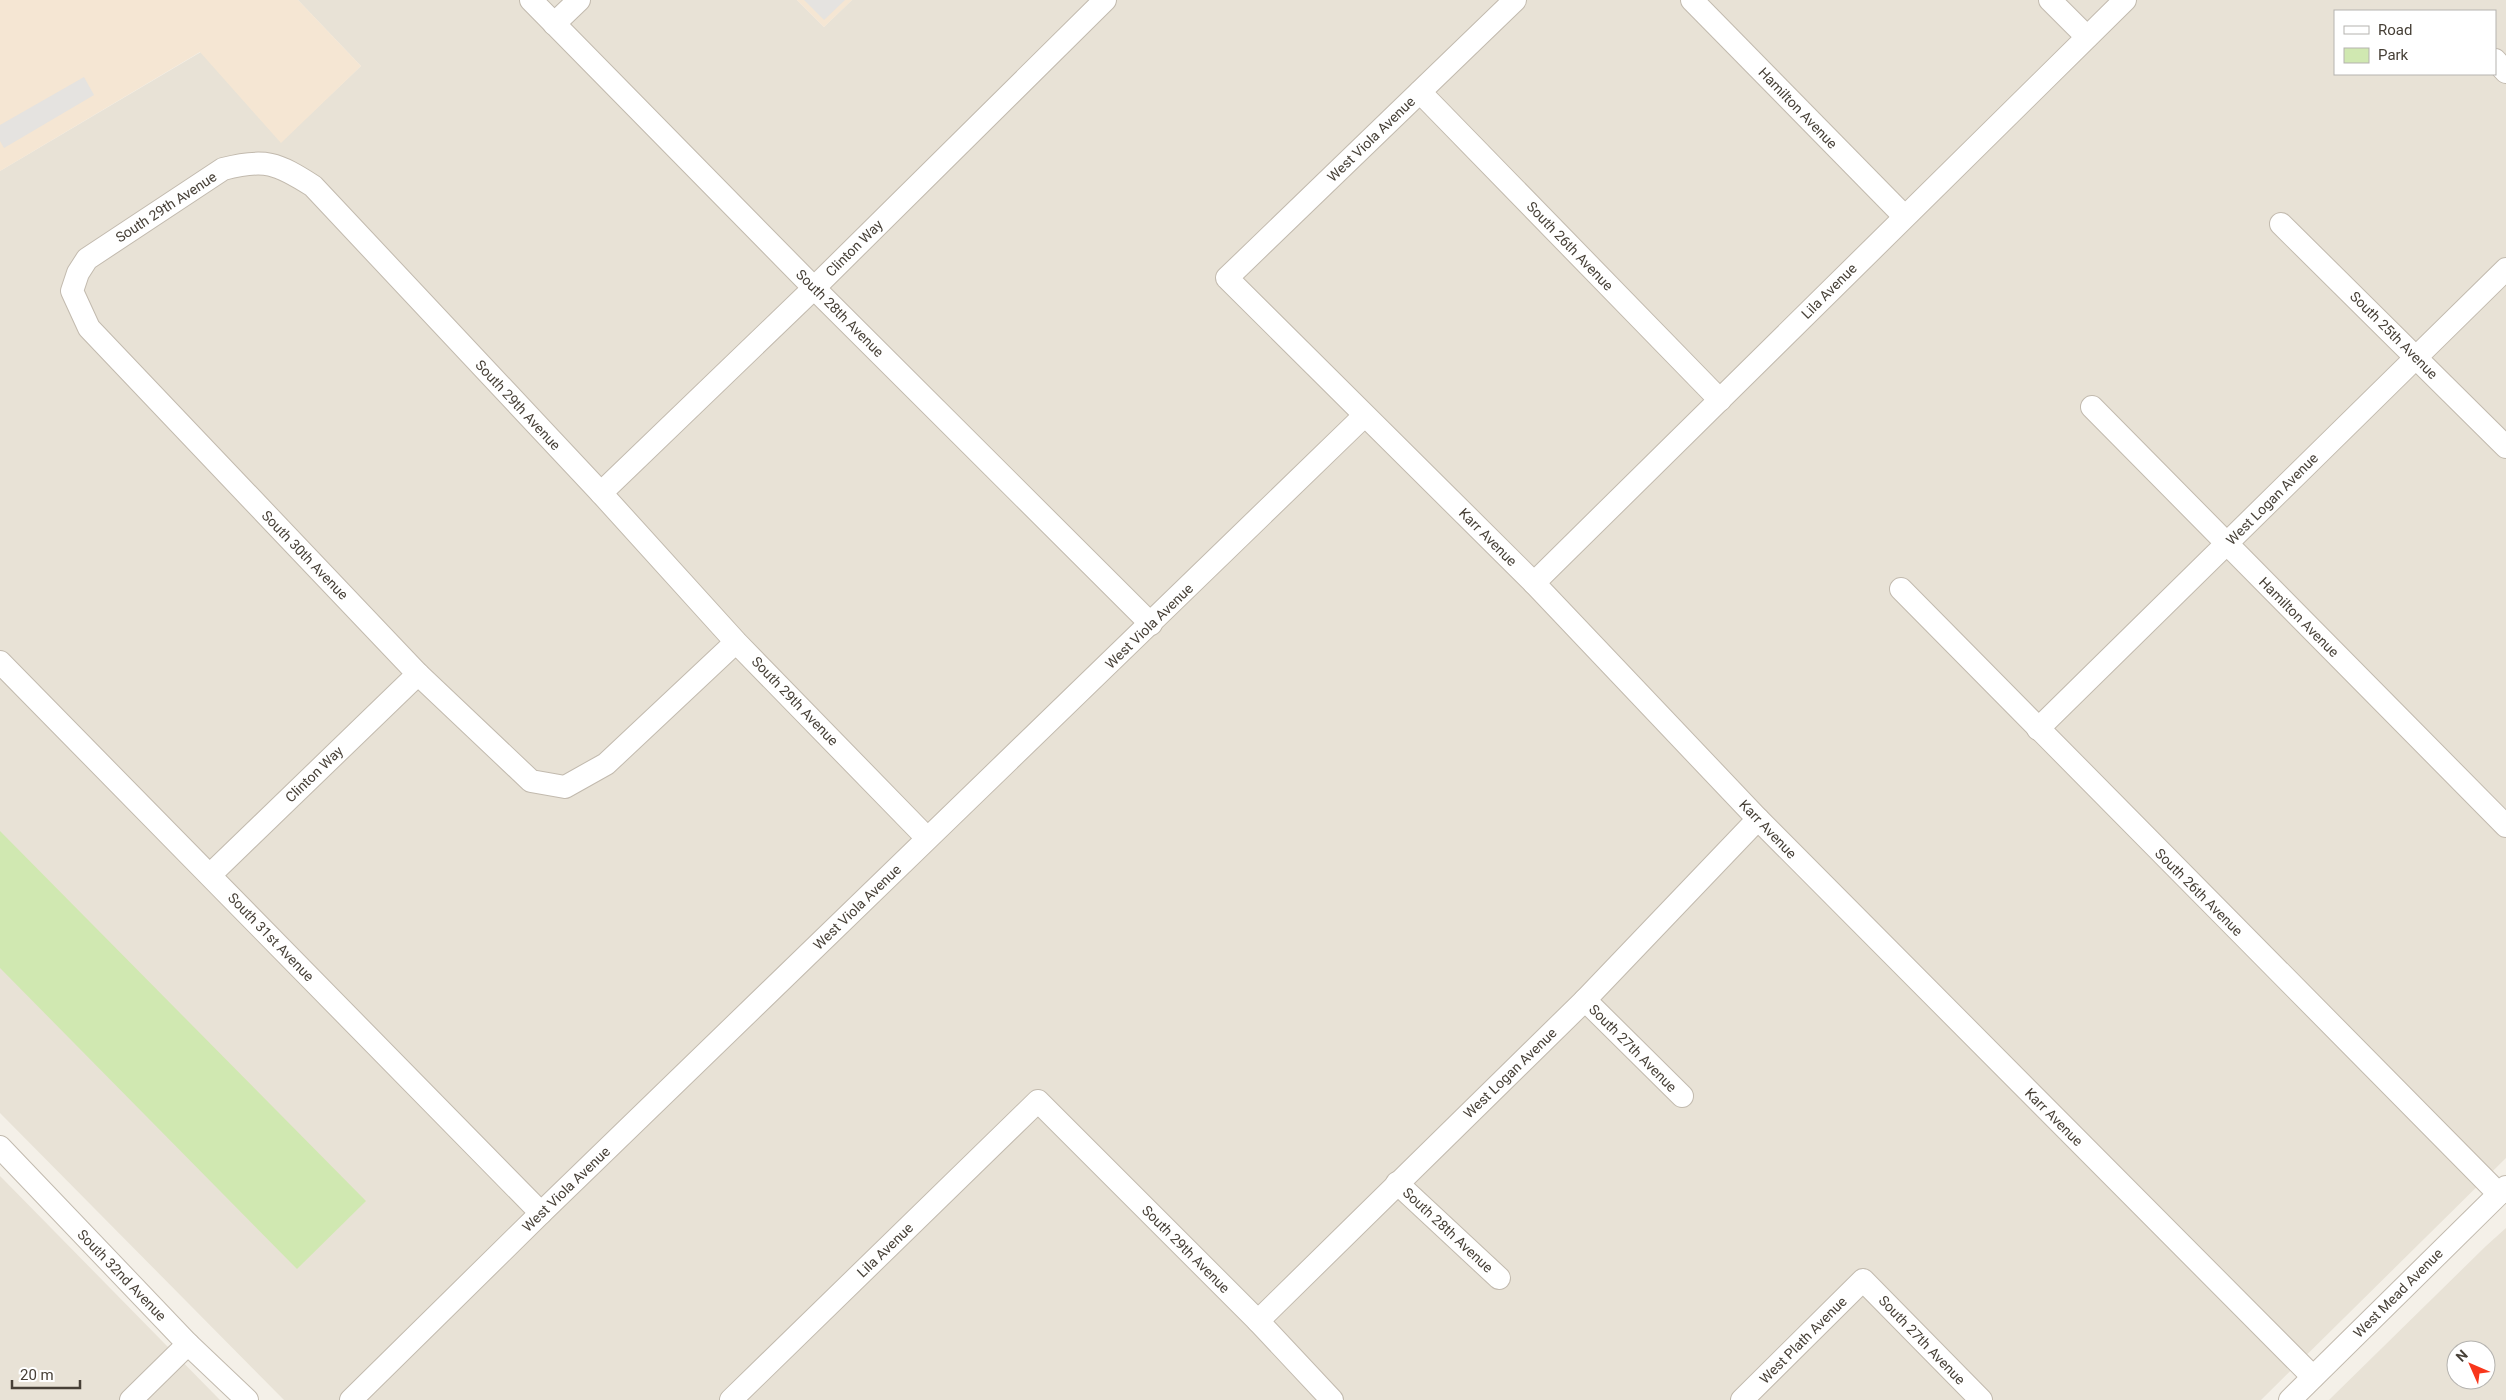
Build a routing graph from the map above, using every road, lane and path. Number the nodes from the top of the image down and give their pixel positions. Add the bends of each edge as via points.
1 (530, 0) edge
2 (579, 0) edge
3 (1105, 0) edge
4 (1515, 0) edge
5 (1692, 0) edge
6 (2050, 0) edge
7 (2125, 0) edge
8 (554, 24) junction
9 (2087, 37) junction
10 (2496, 61) edge
11 (2506, 72) edge
12 (1420, 92) junction
13 (1904, 216) junction
14 (2281, 224) dead end
15 (2506, 270) edge
16 (1227, 278) joint
17 (814, 288) junction
18 (72, 291) joint
19 (2416, 357) junction
20 (1720, 400) junction
21 (2092, 407) dead end
22 (1364, 416) junction
23 (2506, 448) edge
24 (601, 493) junction
25 (2227, 544) junction
26 (1534, 583) junction
27 (1900, 589) dead end
28 (1151, 624) junction
29 (736, 642) junction
30 (0, 662) edge
31 (418, 674) junction
32 (2038, 729) junction
33 (1758, 819) junction
34 (2506, 826) edge
35 (928, 838) junction
36 (210, 874) junction
37 (1585, 1000) junction
38 (1682, 1096) dead end
39 (1038, 1101) joint
40 (0, 1147) edge
41 (1398, 1183) junction
42 (2502, 1190) edge
43 (541, 1213) junction
44 (1499, 1278) dead end
45 (1864, 1280) joint
46 (1258, 1321) junction
47 (188, 1344) junction
48 (2313, 1377) junction
49 (131, 1400) edge
50 (247, 1400) edge
51 (351, 1400) edge
52 (731, 1400) edge
53 (1332, 1400) edge
54 (1742, 1400) edge
55 (1981, 1400) edge
56 (2290, 1400) edge

1 - 8 street, South 28th Avenue
2 - 8 street
3 - 17 street, Clinton Way
4 - 12 street, West Viola Avenue
5 - 13 street, Hamilton Avenue
6 - 9 street
7 - 9 street, Lila Avenue
8 - 17 street, South 28th Avenue
9 - 13 street, Lila Avenue
10 - 11 street
12 - 16 street, West Viola Avenue
12 - 20 street, South 26th Avenue
13 - 20 street, Lila Avenue
14 - 19 street, South 25th Avenue
15 - 19 street, West Logan Avenue
16 - 22 street, Karr Avenue
17 - 24 street, Clinton Way
17 - 28 street, South 28th Avenue
18 - 24 street, South 29th Avenue via 87,259 223,169 248,162 267,163 283,169 313,186
18 - 31 street, South 30th Avenue via 89,328
19 - 23 street, South 25th Avenue
19 - 25 street, West Logan Avenue
20 - 26 street, Lila Avenue
21 - 25 street, Hamilton Avenue
22 - 26 street, Karr Avenue
22 - 28 street, West Viola Avenue
24 - 29 street, South 29th Avenue
25 - 32 street, West Logan Avenue
25 - 34 street, Hamilton Avenue
26 - 33 street, Karr Avenue
27 - 32 street, South 26th Avenue
28 - 35 street, West Viola Avenue
29 - 31 street, South 30th Avenue via 606,764 566,787 531,781
29 - 35 street, South 29th Avenue
30 - 36 street, South 31st Avenue
31 - 36 street, Clinton Way
32 - 42 street, South 26th Avenue
33 - 37 street, West Logan Avenue
33 - 48 street, Karr Avenue
35 - 43 street, West Viola Avenue
36 - 43 street, South 31st Avenue
37 - 38 street, South 27th Avenue
37 - 41 street, West Logan Avenue
39 - 46 street, South 29th Avenue
39 - 52 street, Lila Avenue
40 - 47 street, South 32nd Avenue
41 - 44 street, South 28th Avenue
41 - 46 street, West Logan Avenue
42 - 48 street, West Mead Avenue
43 - 51 street, West Viola Avenue
45 - 54 street, West Plath Avenue
45 - 55 street, South 27th Avenue
46 - 53 street, South 29th Avenue
47 - 49 street
47 - 50 street, South 32nd Avenue
48 - 56 street, West Mead Avenue

